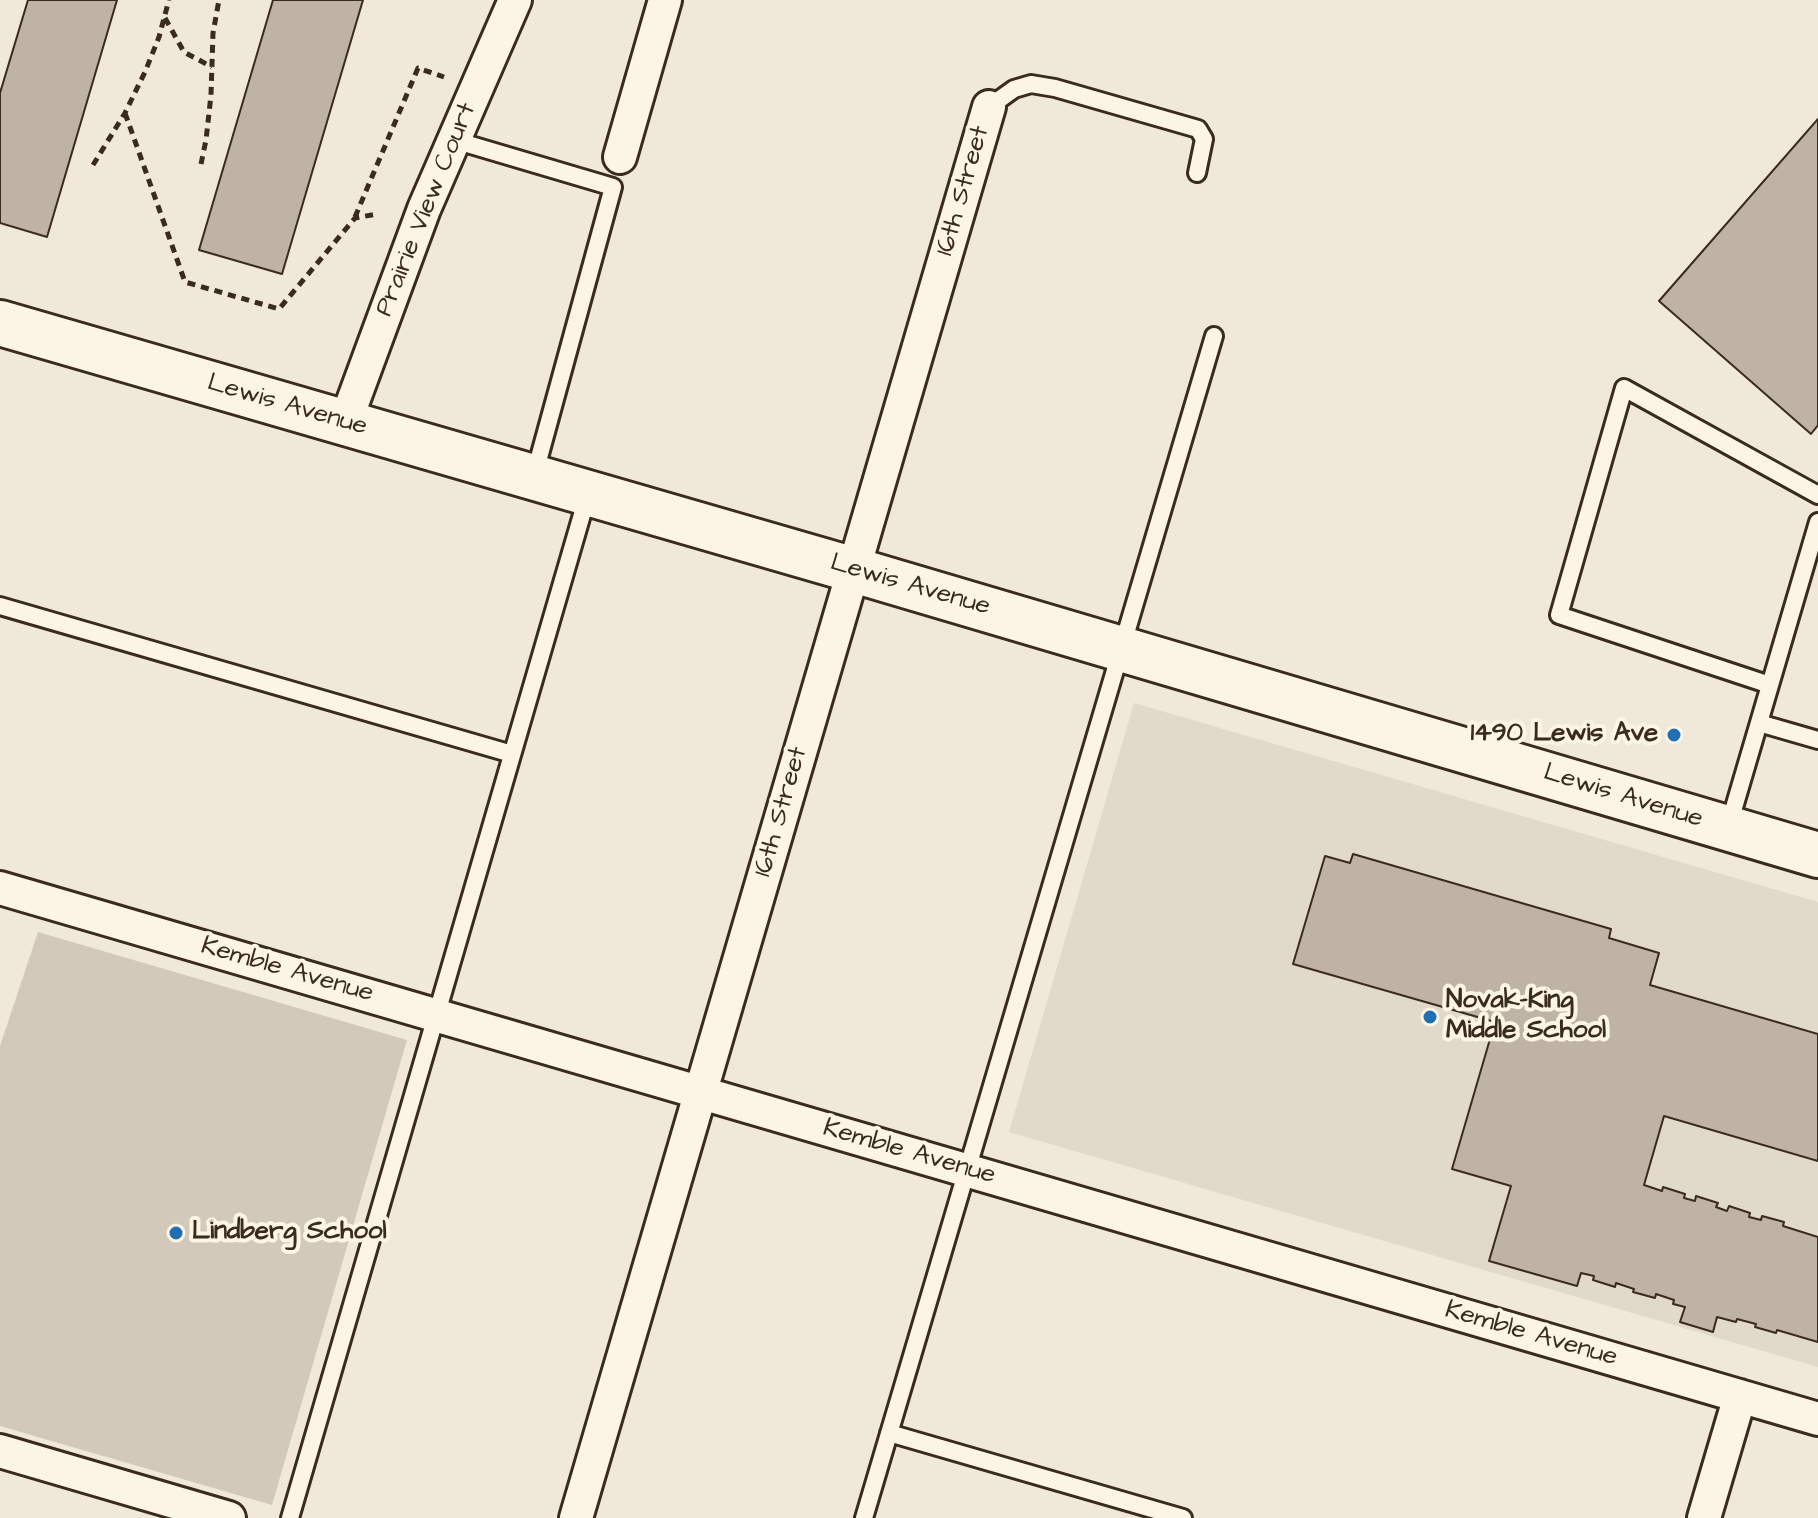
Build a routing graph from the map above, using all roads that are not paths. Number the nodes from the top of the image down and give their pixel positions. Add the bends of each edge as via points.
1 (515, 0) edge
2 (665, 0) edge
3 (989, 107) joint
4 (454, 140) junction
5 (620, 157) dead end
6 (1197, 173) dead end
7 (0, 323) edge
8 (1214, 336) dead end
9 (345, 423) junction
10 (534, 477) junction
11 (588, 493) junction
12 (1818, 495) edge
13 (1818, 522) edge
14 (854, 570) junction
15 (0, 606) edge
16 (1122, 649) junction
17 (1770, 685) junction
18 (1759, 723) junction
19 (1818, 740) edge
20 (512, 754) junction
21 (1728, 829) junction
22 (1818, 855) edge
23 (0, 888) edge
24 (436, 1015) junction
25 (701, 1091) junction
26 (967, 1170) junction
27 (1740, 1396) junction
28 (1818, 1419) edge
29 (889, 1433) junction
30 (0, 1451) edge
31 (229, 1518) edge
32 (290, 1518) edge
33 (576, 1518) edge
34 (864, 1518) edge
35 (1183, 1518) edge
36 (1704, 1518) edge

1 - 4 street, Prairie View Court
2 - 5 street
3 - 6 lane via 1031,84 1198,129 1204,139
3 - 14 street, 16th Street
4 - 9 street, Prairie View Court
4 - 10 lane via 613,187
7 - 9 main road, Lewis Avenue
8 - 16 lane
9 - 10 main road, Lewis Avenue
10 - 11 main road, Lewis Avenue
11 - 14 main road, Lewis Avenue
11 - 20 lane
12 - 17 lane via 1624,388 1559,615
13 - 17 lane
14 - 16 main road, Lewis Avenue
14 - 25 street, 16th Street
15 - 20 lane
16 - 21 main road, Lewis Avenue
16 - 26 lane
17 - 18 lane
18 - 19 lane
18 - 21 lane
20 - 24 lane
21 - 22 main road, Lewis Avenue
23 - 24 street, Kemble Avenue
24 - 25 street, Kemble Avenue
24 - 32 lane
25 - 26 street, Kemble Avenue
25 - 33 street, 16th Street
26 - 27 street, Kemble Avenue
26 - 29 lane
27 - 28 street, Kemble Avenue
27 - 36 street
29 - 34 lane
29 - 35 lane
30 - 31 street

